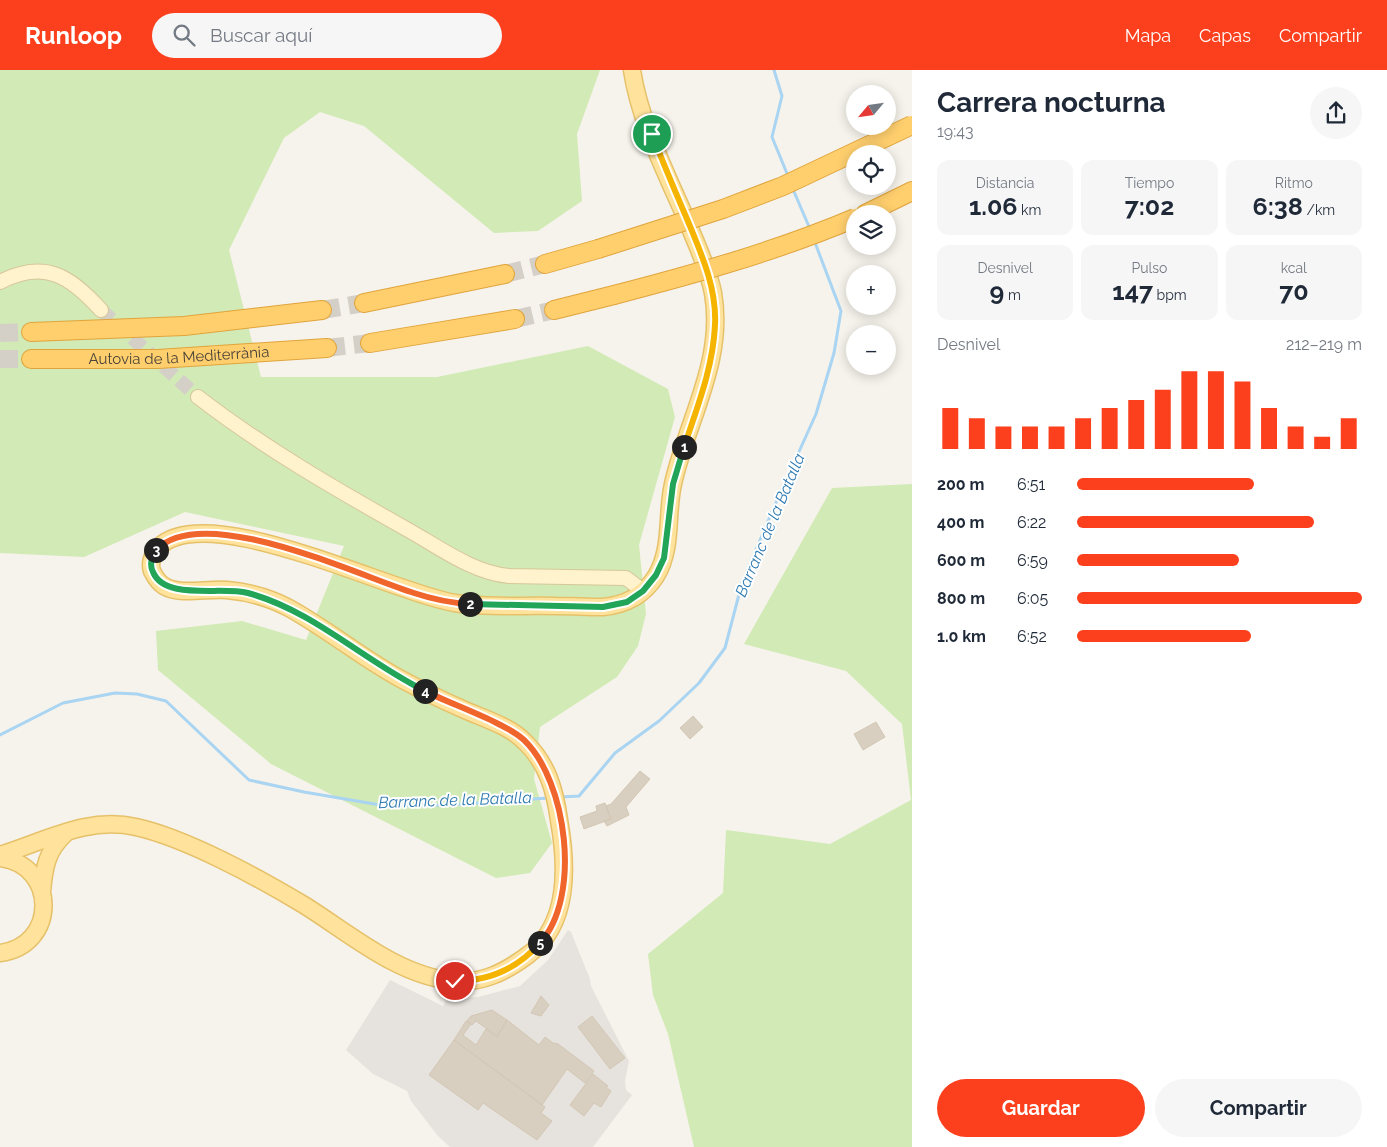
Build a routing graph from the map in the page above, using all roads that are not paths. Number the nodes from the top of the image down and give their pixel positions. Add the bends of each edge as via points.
1 (632, 70) edge
2 (912, 125) edge
3 (912, 191) edge
4 (883, 205) edge
5 (846, 222) edge
6 (545, 264) tunnel mouth
7 (505, 274) tunnel mouth
8 (0, 282) edge
9 (364, 303) tunnel mouth
10 (101, 310) tunnel mouth
11 (322, 310) tunnel mouth
12 (554, 310) tunnel mouth
13 (515, 319) tunnel mouth
14 (31, 332) tunnel mouth
15 (370, 343) tunnel mouth
16 (327, 348) tunnel mouth
17 (31, 359) tunnel mouth
18 (198, 397) tunnel mouth
19 (643, 591) junction
20 (70, 830) junction
21 (0, 856) edge
22 (42, 892) junction
23 (0, 953) edge

1 - 19 main road via 640,103 711,281 715,314 714,343 701,400 673,484 664,558
2 - 6 highway, bridge via 776,189 723,209
3 - 4 highway
5 - 12 highway, bridge via 723,265
7 - 9 highway
8 - 10 street via 31,271 59,275 83,290
11 - 14 highway, Autovia de la Mediterrània via 184,326
13 - 15 highway
16 - 17 highway, Autovia de la Mediterrània via 158,359
18 - 19 street via 228,420 323,480 429,542 493,574 626,578
19 - 20 main road via 627,602 603,607 456,603 416,594 285,547 207,534 177,536 152,556 153,573 164,586 181,590 226,589 273,600 399,678 522,738 538,756 550,778 562,838 565,862 562,892 557,917 545,938 532,952 503,972 475,981 433,978 403,966 249,874 159,834 138,827 104,823
20 - 21 main road
20 - 22 main road via 46,860
21 - 22 main road via 27,869
22 - 23 main road via 44,908 36,931 19,947

